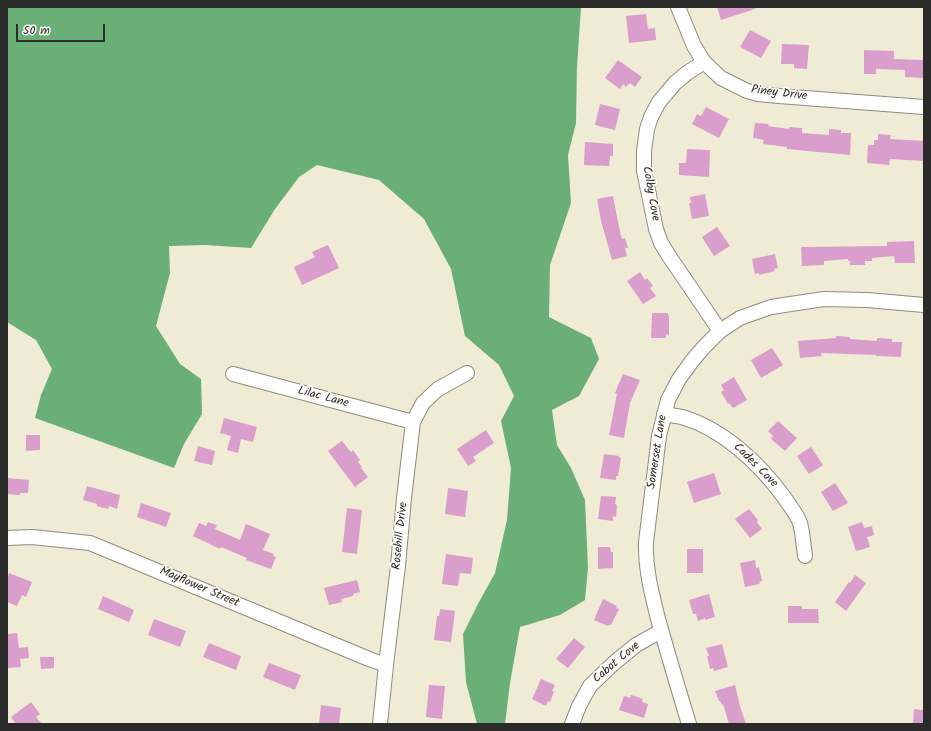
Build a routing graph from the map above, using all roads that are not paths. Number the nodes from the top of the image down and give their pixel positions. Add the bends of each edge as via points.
1 (678, 7) edge
2 (704, 62) junction
3 (924, 107) edge
4 (924, 305) edge
5 (720, 331) junction
6 (467, 373) dead end
7 (233, 374) dead end
8 (664, 414) junction
9 (413, 422) junction
10 (7, 538) edge
11 (805, 556) dead end
12 (661, 632) junction
13 (386, 665) junction
14 (380, 724) edge
15 (572, 724) edge
16 (689, 724) edge

1 - 2 street, Piney Drive via 694,46
2 - 3 street, Piney Drive via 721,78 758,94
2 - 5 street, Colby Cove via 675,83 656,107 647,129 644,171 661,243
4 - 5 street, Somerset Lane via 824,299 772,308 740,318
5 - 8 street, Somerset Lane via 679,379
6 - 9 street, Rosehill Drive via 438,389 428,398
7 - 9 street, Lilac Lane
8 - 11 street, Cades Cove via 681,417 718,434 763,471 792,508 800,523
8 - 12 street, Somerset Lane via 645,552
9 - 13 street, Rosehill Drive
10 - 13 street, Mayflower Street via 90,543
12 - 15 street, Cabot Cove via 636,645 590,686
12 - 16 street, Somerset Lane
13 - 14 street, Rosehill Drive

